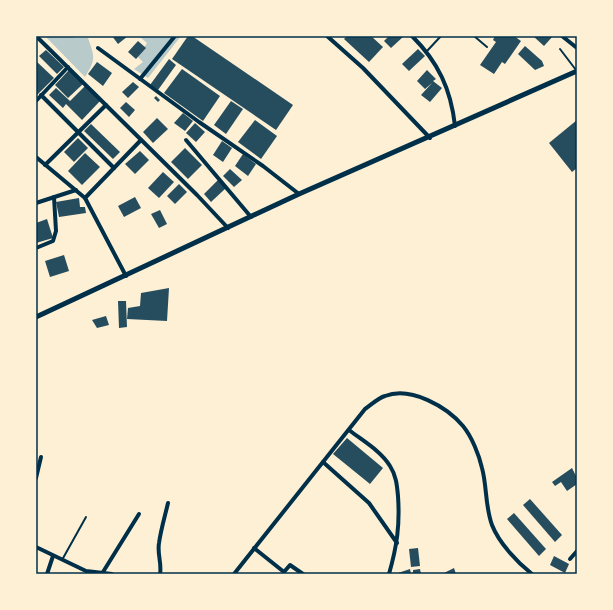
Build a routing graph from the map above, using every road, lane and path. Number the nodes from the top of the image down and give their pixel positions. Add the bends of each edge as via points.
1 (36, 36) edge
2 (175, 36) edge
3 (327, 36) edge
4 (412, 36) edge
5 (441, 36) edge
6 (474, 36) edge
7 (562, 36) edge
8 (487, 47) dead end
9 (98, 48) dead end
10 (577, 48) edge
11 (560, 49) dead end
12 (426, 51) junction
13 (68, 67) junction
14 (577, 71) edge
15 (140, 79) junction
16 (42, 95) junction
17 (36, 101) edge
18 (106, 105) junction
19 (455, 126) junction
20 (79, 131) junction
21 (430, 138) junction
22 (142, 140) junction
23 (186, 140) dead end
24 (36, 157) edge
25 (45, 165) junction
26 (114, 168) junction
27 (76, 190) junction
28 (299, 194) junction
29 (54, 198) junction
30 (85, 198) junction
31 (36, 203) edge
32 (251, 217) junction
33 (228, 228) junction
34 (36, 248) edge
35 (126, 276) junction
36 (36, 316) edge
37 (349, 430) junction
38 (41, 457) dead end
39 (323, 462) junction
40 (36, 478) edge
41 (168, 503) dead end
42 (139, 514) dead end
43 (86, 517) dead end
44 (397, 542) junction
45 (36, 547) edge
46 (254, 548) junction
47 (577, 551) edge
48 (53, 556) junction
49 (570, 559) dead end
50 (62, 560) junction
51 (103, 572) junction
52 (46, 574) edge
53 (112, 574) edge
54 (160, 574) edge
55 (234, 574) edge
56 (303, 574) edge
57 (389, 574) edge
58 (532, 574) edge

1 - 13 street
2 - 15 street
3 - 21 street via 378,83
4 - 12 street
5 - 12 lane
6 - 8 lane
7 - 10 street
9 - 15 street
11 - 14 lane
12 - 19 street via 453,102
13 - 16 street
13 - 18 street
14 - 19 street
15 - 28 street
16 - 17 street
16 - 20 street
18 - 20 street
18 - 22 street
19 - 21 street
20 - 25 street
20 - 26 street
21 - 28 street
22 - 26 street
22 - 33 street
23 - 32 street
24 - 25 street
25 - 27 street
26 - 30 street
27 - 29 street
27 - 30 street
28 - 32 street
29 - 31 street
29 - 34 street via 56,231 53,241
30 - 35 street
32 - 33 street
33 - 35 street
35 - 36 street
37 - 39 street
37 - 44 street via 382,456 394,473 400,523
37 - 58 street via 365,409 385,396 398,393 413,395 440,406 463,426 473,444 482,468 492,525 509,551
38 - 40 street
39 - 44 street via 369,502
39 - 46 street
41 - 54 street via 159,544 162,564
42 - 51 street
43 - 50 lane
44 - 57 street
45 - 48 street
46 - 55 street
46 - 56 street via 284,572 290,565
47 - 49 street
48 - 50 street
48 - 52 street
50 - 51 street via 86,571
51 - 53 street

